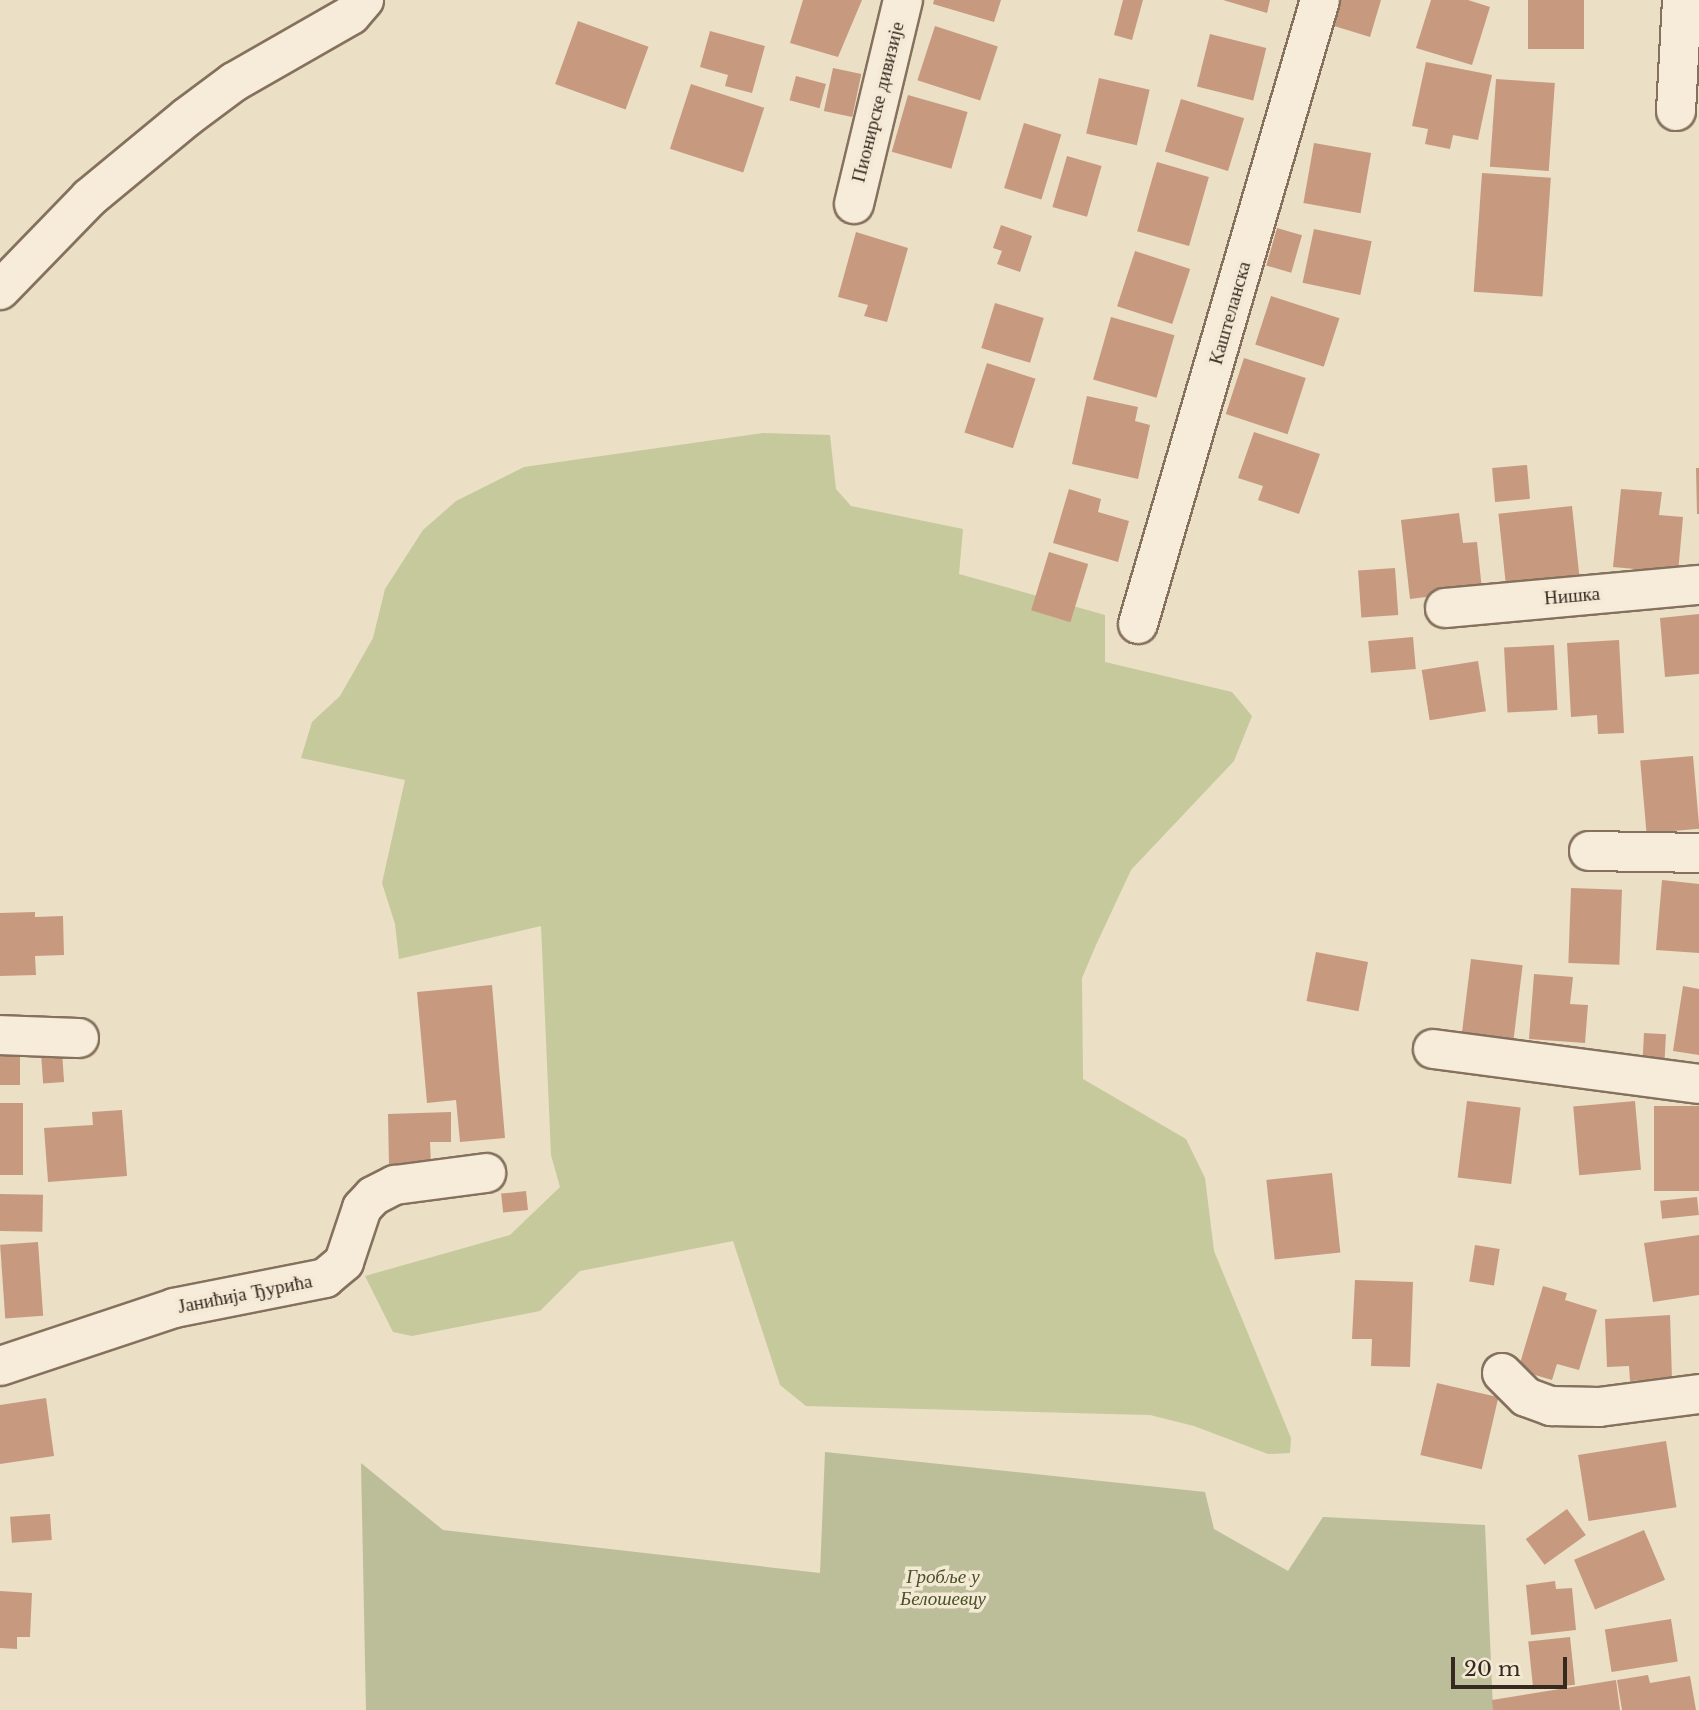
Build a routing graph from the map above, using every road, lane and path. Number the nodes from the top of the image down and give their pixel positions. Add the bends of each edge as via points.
1 (364, 0) edge
2 (904, 0) edge
3 (1320, 0) edge
4 (1682, 0) edge
5 (1676, 111) dead end
6 (853, 204) dead end
7 (0, 290) edge
8 (1699, 585) edge
9 (1445, 608) dead end
10 (1138, 624) dead end
11 (1589, 851) dead end
12 (1699, 853) edge
13 (0, 1035) edge
14 (79, 1038) dead end
15 (1433, 1049) dead end
16 (1699, 1084) edge
17 (486, 1173) dead end
18 (0, 1366) edge
19 (1502, 1373) dead end
20 (1699, 1394) edge

1 - 7 street via 351,15 234,82 187,117 89,198
2 - 6 street, Пионирске дивизије
3 - 10 street, Каштеланска
4 - 5 street
8 - 9 street, Нишка
11 - 12 street
13 - 14 street
15 - 16 street
17 - 18 street, Јанићија Ђурића via 396,1185 373,1196 362,1208 344,1262 325,1278 135,1318
19 - 20 street via 1526,1397 1551,1406 1599,1407

